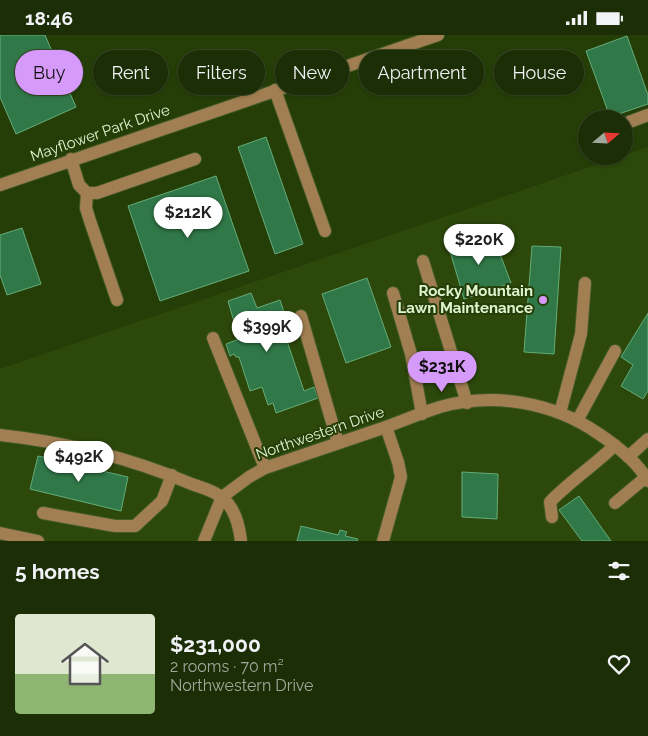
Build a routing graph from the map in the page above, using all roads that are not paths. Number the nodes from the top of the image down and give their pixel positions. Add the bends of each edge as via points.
1 (438, 35) edge
2 (349, 65) edge
3 (275, 90) edge
4 (277, 95) edge
5 (648, 115) edge
6 (633, 121) edge
7 (71, 159) junction
8 (195, 159) dead end
9 (0, 185) edge
10 (87, 193) junction
11 (325, 231) dead end
12 (423, 261) dead end
13 (585, 283) dead end
14 (394, 293) dead end
15 (116, 300) dead end
16 (301, 317) dead end
17 (214, 338) dead end
18 (615, 351) dead end
19 (467, 403) junction
20 (560, 413) junction
21 (422, 414) junction
22 (577, 421) junction
23 (386, 427) junction
24 (0, 435) edge
25 (648, 439) edge
26 (338, 443) junction
27 (615, 445) junction
28 (628, 457) junction
29 (265, 468) junction
30 (172, 475) junction
31 (647, 479) edge
32 (222, 497) junction
33 (615, 503) dead end
34 (43, 513) dead end
35 (552, 517) dead end
36 (0, 533) edge
37 (38, 541) edge
38 (204, 541) edge
39 (241, 541) edge
40 (383, 541) edge

1 - 2 street, Mayflower Park Drive
3 - 7 street, Mayflower Park Drive
4 - 11 street
5 - 6 street
7 - 9 street, Mayflower Park Drive
7 - 10 street via 79,185
8 - 10 street via 97,193
10 - 15 street via 86,208
12 - 19 street
13 - 20 street via 581,334
14 - 21 street via 411,354
16 - 26 street
17 - 29 street
18 - 22 street
19 - 20 street, Northwestern Drive via 504,401
19 - 21 street, Northwestern Drive
20 - 22 street, Northwestern Drive
21 - 23 street, Northwestern Drive
22 - 27 street, Northwestern Drive
23 - 26 street, Northwestern Drive
23 - 40 street via 401,477
24 - 30 street via 44,440
25 - 28 street
26 - 29 street, Northwestern Drive
27 - 28 street, Northwestern Drive
27 - 35 street via 550,502
28 - 31 street, Northwestern Drive
29 - 32 street, Northwestern Drive
30 - 32 street
30 - 34 street via 162,501 136,526 114,526
31 - 33 street
32 - 38 street
32 - 39 street via 239,523
36 - 37 street

